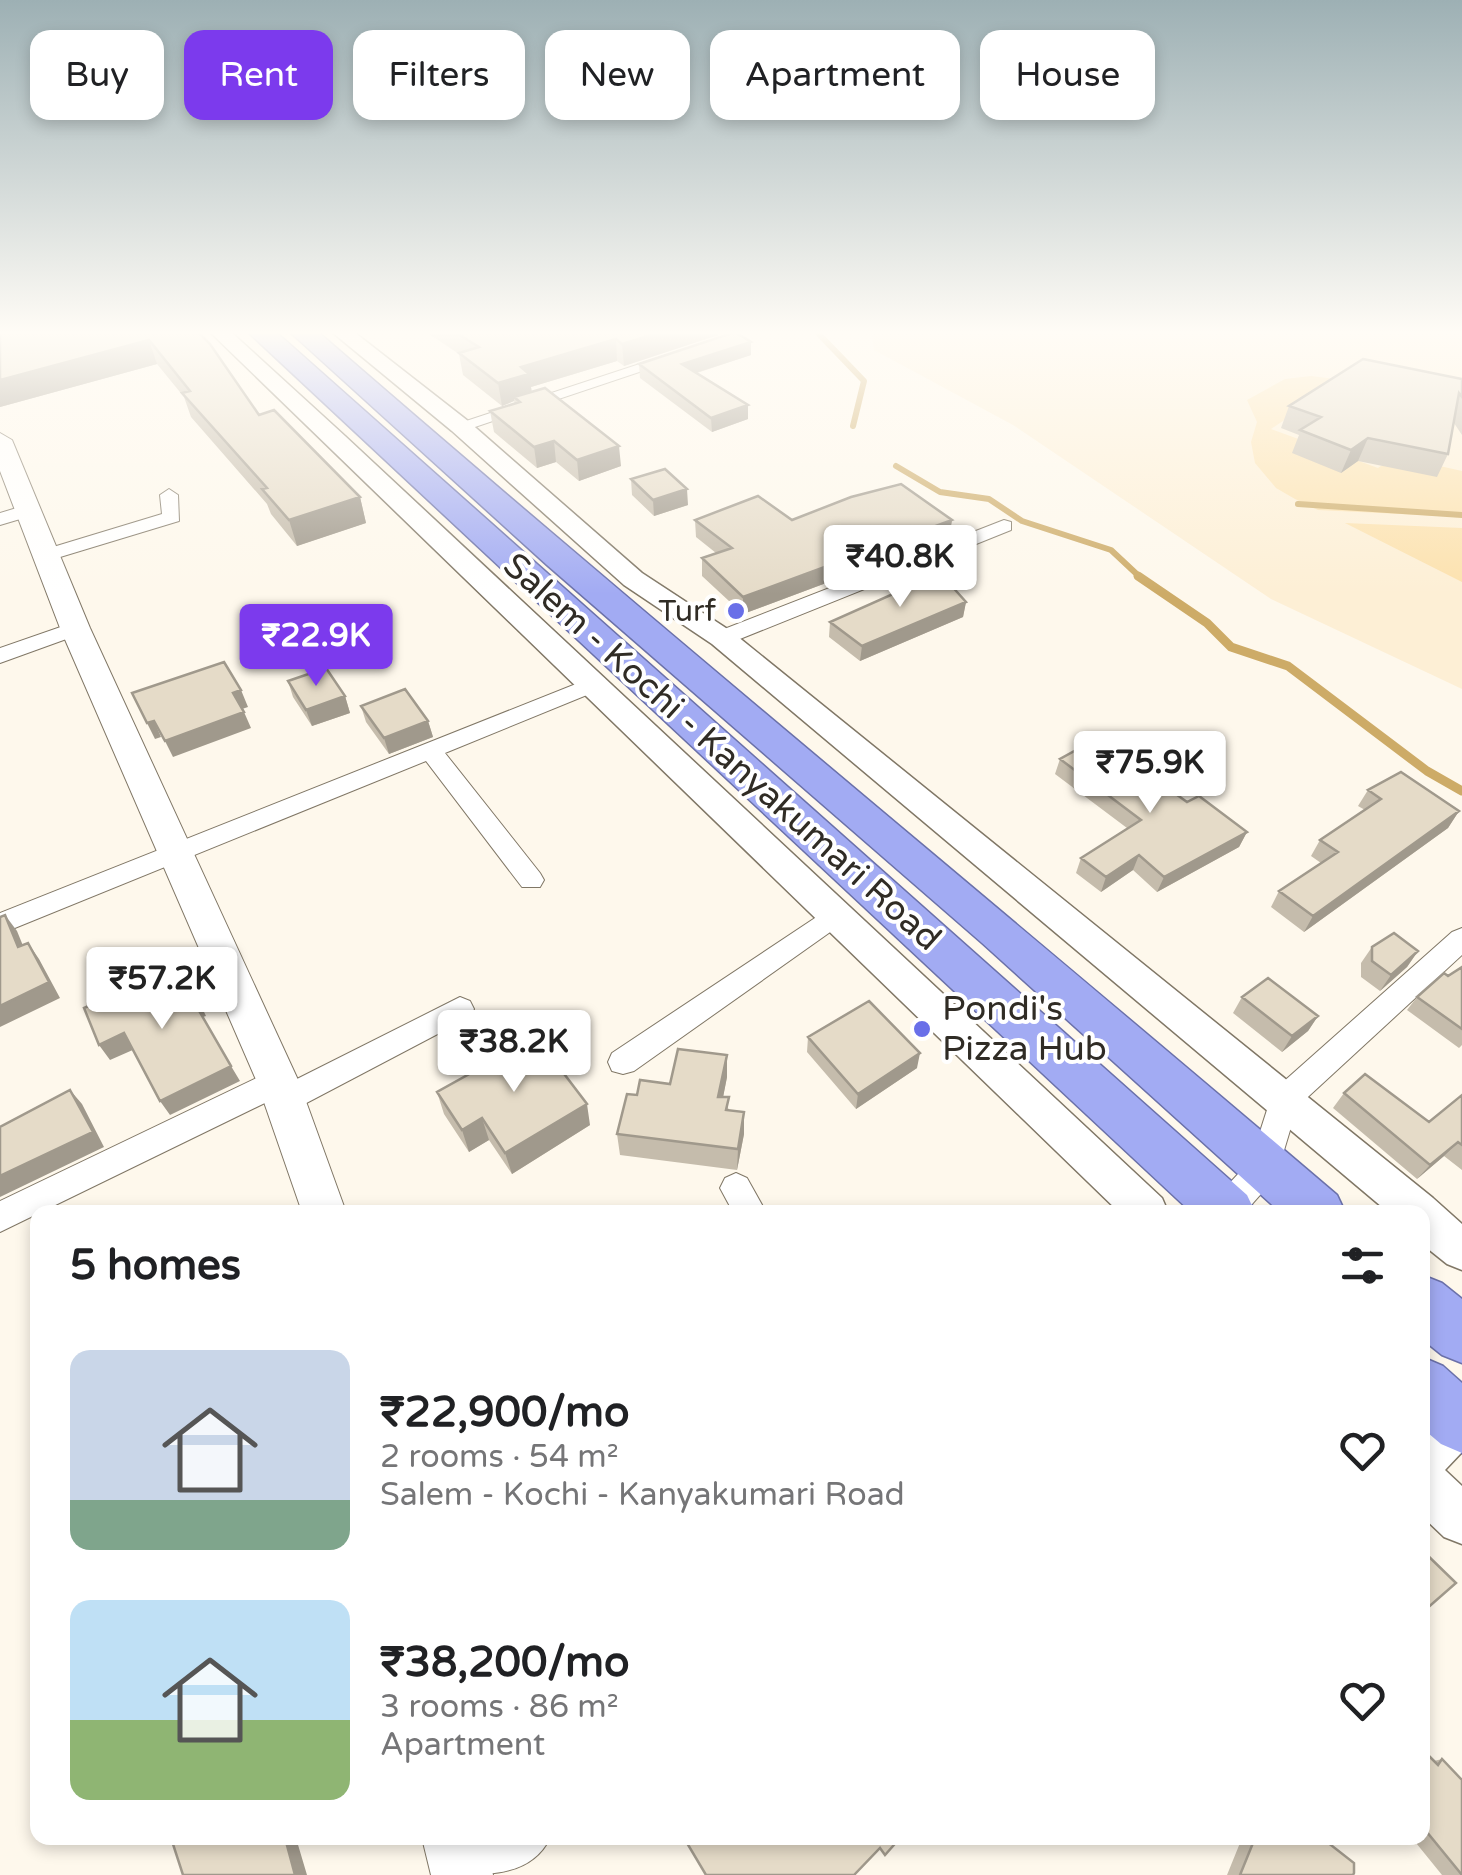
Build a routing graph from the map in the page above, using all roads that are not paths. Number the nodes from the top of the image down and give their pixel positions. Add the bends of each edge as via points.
1 (314, 420) edge
2 (357, 420) edge
3 (402, 420) edge
4 (452, 420) edge
5 (480, 420) edge
6 (460, 426) junction
7 (1, 444) edge
8 (170, 495) dead end
9 (15, 515) edge
10 (1004, 526) dead end
11 (47, 555) junction
12 (75, 628) junction
13 (722, 638) junction
14 (0, 656) edge
15 (596, 683) junction
16 (431, 751) junction
17 (175, 856) junction
18 (531, 880) dead end
19 (833, 916) junction
20 (0, 924) edge
21 (1462, 939) edge
22 (460, 1009) dead end
23 (623, 1062) dead end
24 (281, 1091) junction
25 (1284, 1100) junction
26 (1265, 1168) junction
27 (322, 1205) edge
28 (1140, 1205) edge
29 (1218, 1205) edge
30 (1232, 1205) edge
31 (1310, 1205) edge
32 (1409, 1205) edge
33 (0, 1218) edge
34 (1430, 1223) edge
35 (1462, 1250) edge
36 (1430, 1309) edge
37 (1462, 1335) edge
38 (1430, 1489) edge
39 (1462, 1519) edge
40 (455, 1845) edge
41 (516, 1845) edge
42 (462, 1875) edge
43 (474, 1875) edge

1 - 15 street
2 - 29 highway, Salem - Kochi - Kanyakumari Road
3 - 26 highway, Salem - Kochi - Kanyakumari Road
4 - 6 street
5 - 6 street
6 - 13 street via 633,579
7 - 9 main road
8 - 11 street via 172,517
9 - 11 main road
10 - 13 street
11 - 12 main road
12 - 14 street
12 - 17 main road
13 - 25 street
15 - 16 street
15 - 19 street
16 - 17 street
16 - 18 street
17 - 20 street
17 - 24 main road
19 - 23 street
19 - 28 street
21 - 25 street
22 - 24 street
24 - 27 main road
24 - 33 street
25 - 26 street
25 - 32 street
26 - 30 street
26 - 31 highway, Salem - Kochi - Kanyakumari Road
34 - 35 street
36 - 37 highway
38 - 39 street
40 - 42 main road
41 - 43 street

